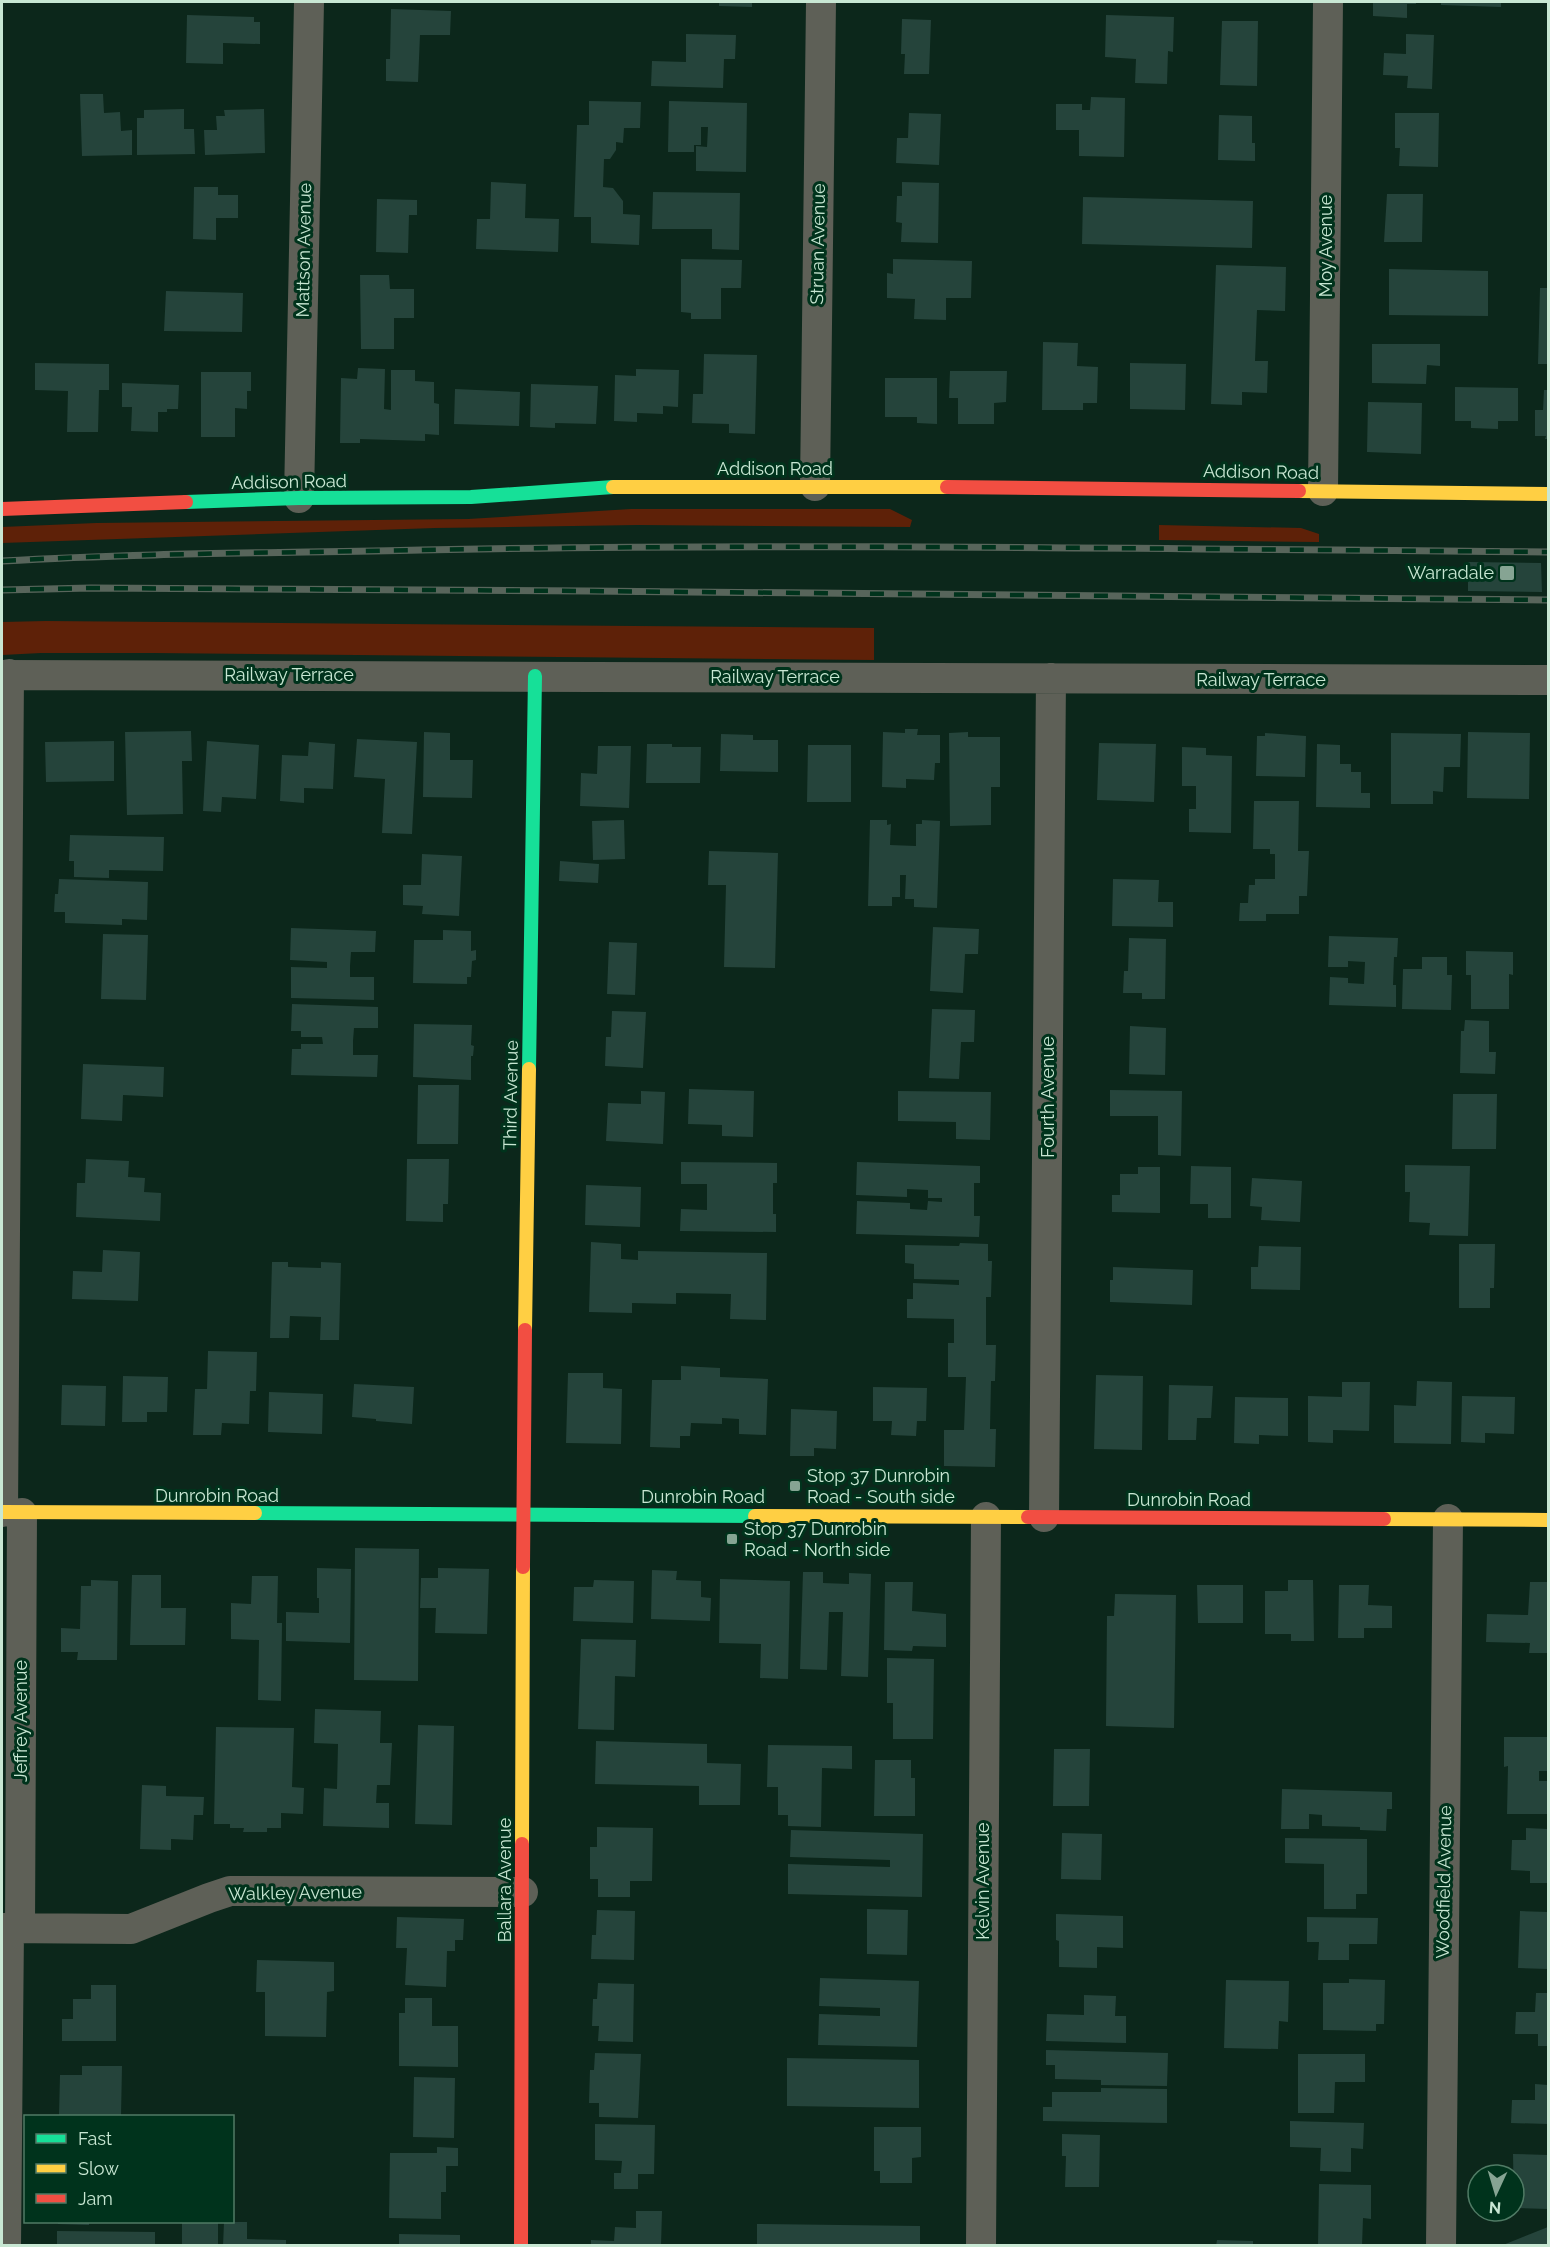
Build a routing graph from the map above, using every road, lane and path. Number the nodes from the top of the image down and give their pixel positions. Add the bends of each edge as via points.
1 (309, 2) edge
2 (821, 2) edge
3 (1328, 2) edge
4 (815, 486) junction
5 (1323, 491) junction
6 (1548, 494) edge
7 (299, 498) junction
8 (2, 509) edge
9 (5, 674) edge
10 (535, 676) junction
11 (1051, 678) junction
12 (1548, 680) edge
13 (9, 1513) edge
14 (523, 1515) junction
15 (986, 1517) junction
16 (1044, 1517) junction
17 (1448, 1519) junction
18 (1548, 1520) edge
19 (523, 1892) junction
20 (10, 1928) edge
21 (6, 2246) edge
22 (521, 2246) edge
23 (981, 2246) edge
24 (1441, 2246) edge

1 - 7 street, Mattson Avenue
2 - 4 street, Struan Avenue
3 - 5 street, Moy Avenue
4 - 5 street, Addison Road
4 - 7 street, Addison Road via 620,487 471,497
5 - 6 street, Addison Road
7 - 8 street, Addison Road
9 - 10 street, Railway Terrace
9 - 13 street, Jeffrey Avenue
10 - 11 street, Railway Terrace
10 - 14 street, Third Avenue
11 - 12 street, Railway Terrace
11 - 16 street, Fourth Avenue
13 - 14 street, Dunrobin Road
13 - 20 street, Jeffrey Avenue
14 - 15 street, Dunrobin Road
14 - 19 street, Ballara Avenue
15 - 16 street, Dunrobin Road
15 - 23 street, Kelvin Avenue
16 - 17 street, Dunrobin Road
17 - 18 street, Dunrobin Road
17 - 24 street, Woodfield Avenue
19 - 20 street, Walkley Avenue via 230,1891 131,1929
19 - 22 street, Ballara Avenue
20 - 21 street, Jeffrey Avenue

